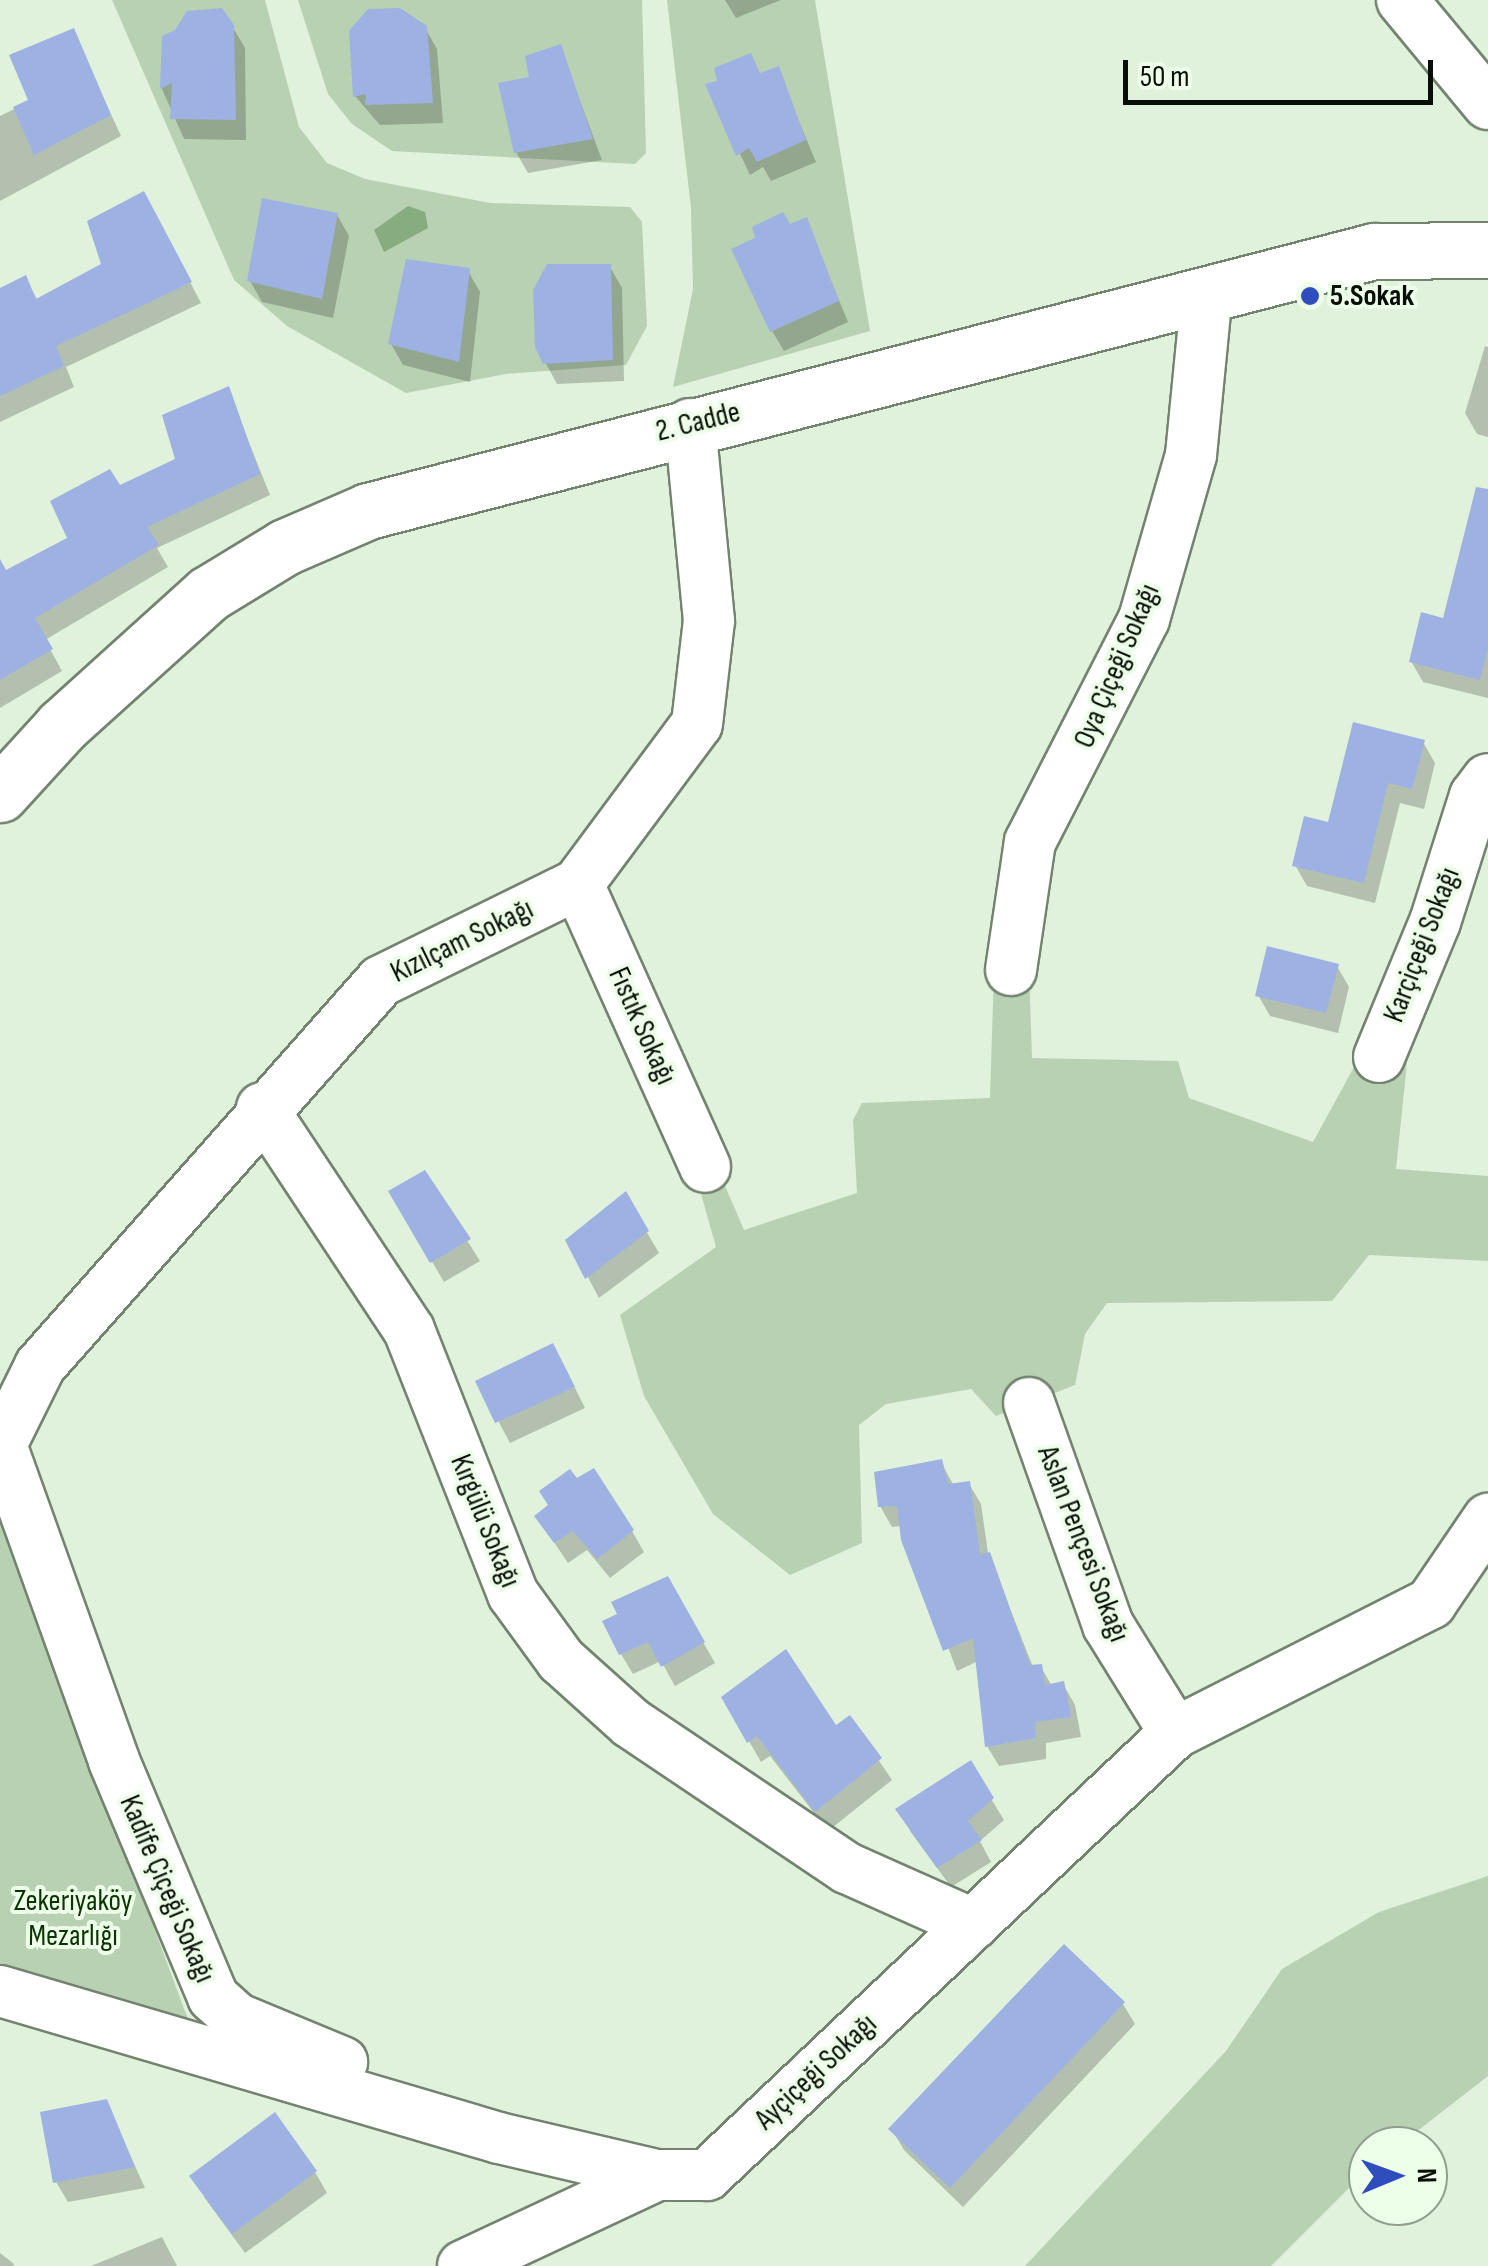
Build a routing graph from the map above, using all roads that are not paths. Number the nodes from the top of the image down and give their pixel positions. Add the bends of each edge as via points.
1 (1402, 0) edge
2 (1488, 104) edge
3 (1488, 250) edge
4 (1207, 293) junction
5 (690, 424) junction
6 (1488, 779) edge
7 (0, 794) edge
8 (578, 884) junction
9 (1011, 970) dead end
10 (1379, 1057) dead end
11 (262, 1108) junction
12 (705, 1167) dead end
13 (1028, 1403) dead end
14 (1, 1443) edge
15 (1488, 1519) edge
16 (1174, 1733) junction
17 (973, 1924) junction
18 (0, 1991) edge
19 (657, 2175) junction
20 (462, 2266) edge

1 - 2 street
3 - 4 street, 2. Cadde via 1374,251
4 - 5 street, 2. Cadde
4 - 9 street, Oya Çiçeği Sokağı via 1191,454 1144,619 1030,842
5 - 7 street, 2. Cadde via 368,511 285,547 208,594 62,726
5 - 8 street, Kızılçam Sokağı via 709,621 698,724
6 - 10 street, Karçiçeği Sokağı via 1475,796 1436,922
8 - 11 street, Kızılçam Sokağı via 380,981
8 - 12 street, Fıstık Sokağı
11 - 14 street, Kızılçam Sokağı via 40,1366
11 - 17 street, Kırgülü Sokağı via 409,1330 513,1594 561,1660 631,1723 846,1868
13 - 16 street, Aslan Pençesi Sokağı via 1108,1624
14 - 19 street, Kadife Çiçeği Sokağı via 114,1761 213,1997 236,2018 385,2080
15 - 16 street, Ayçiçeği Sokağı via 1431,1603
16 - 17 street, Ayçiçeği Sokağı
17 - 19 street, Ayçiçeği Sokağı via 707,2176
18 - 19 street, Ayçiçeği Sokağı via 499,2138
19 - 20 street

